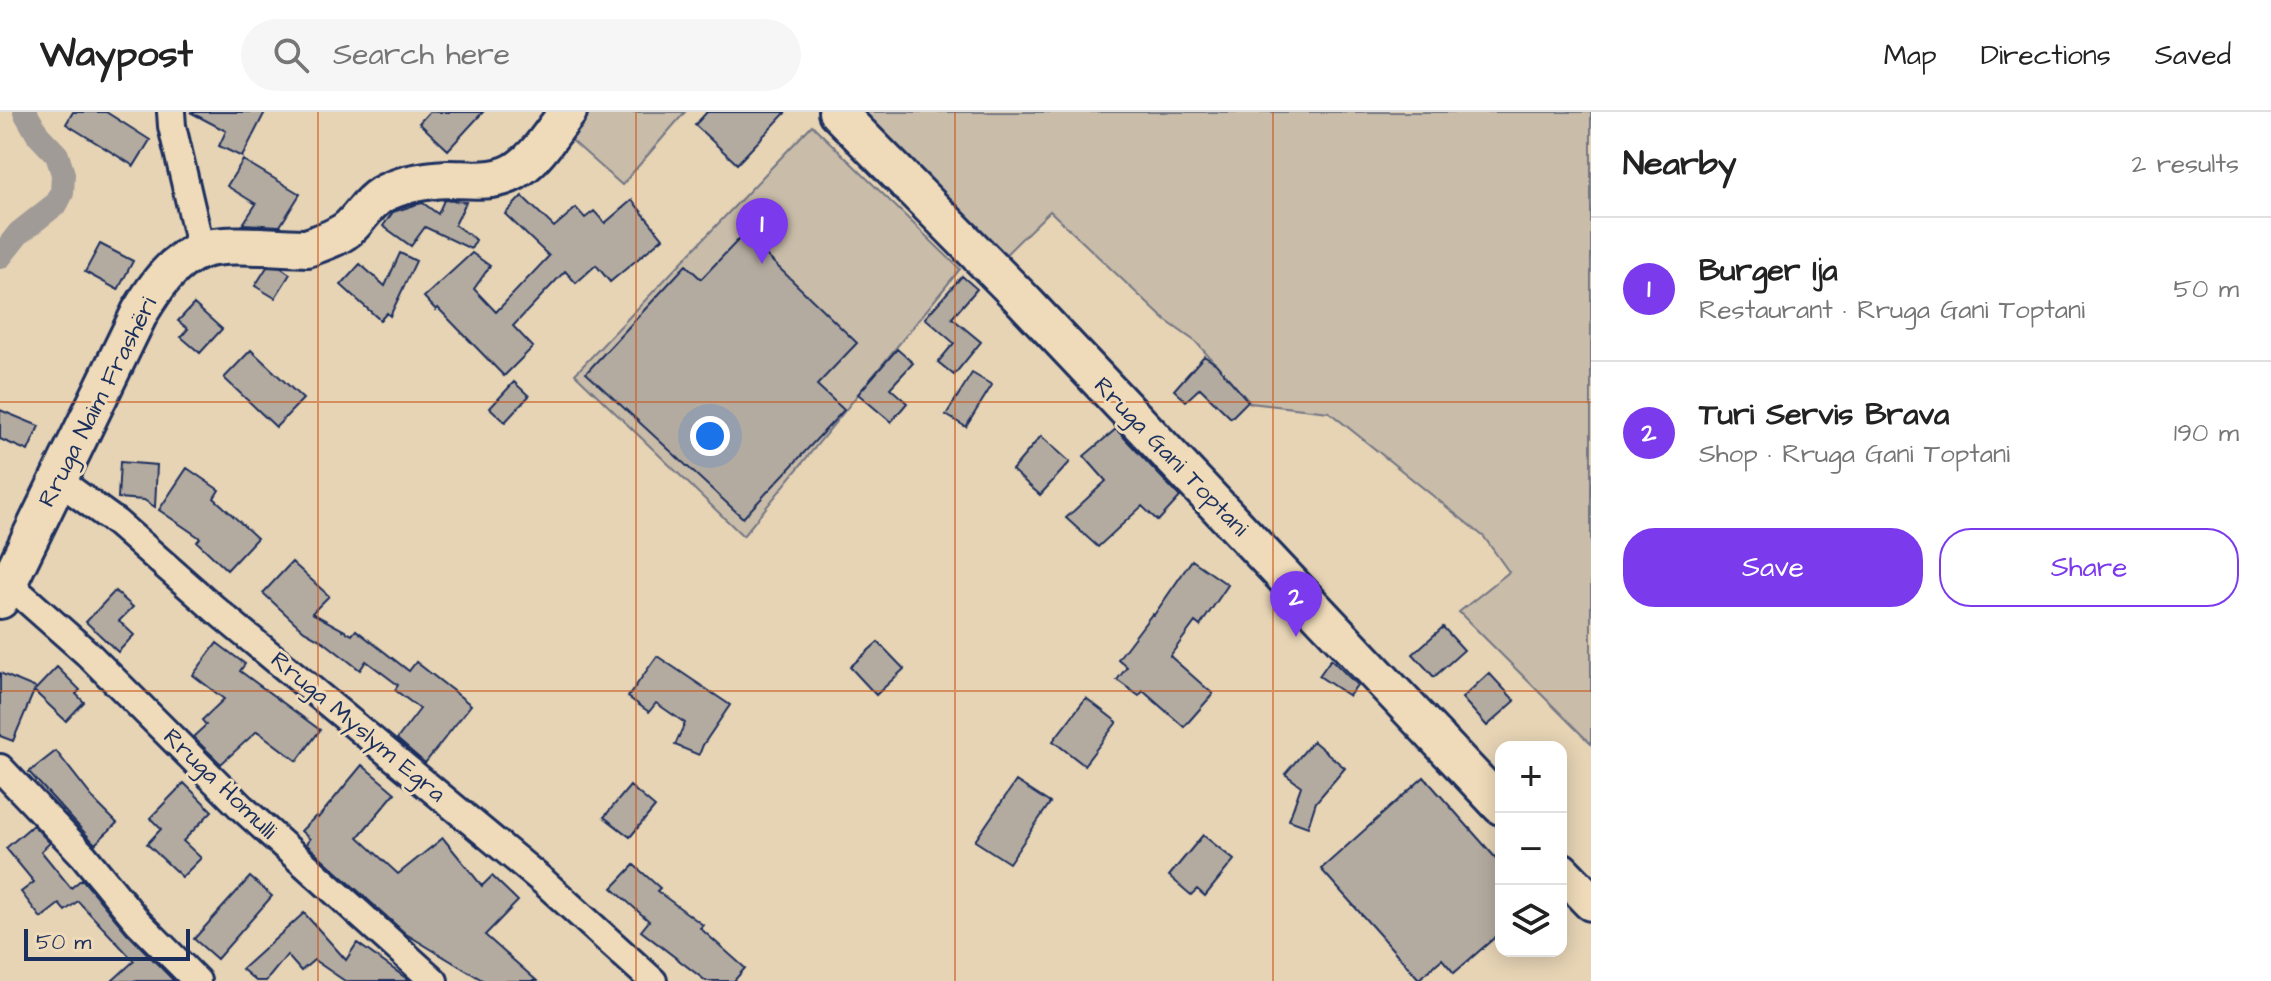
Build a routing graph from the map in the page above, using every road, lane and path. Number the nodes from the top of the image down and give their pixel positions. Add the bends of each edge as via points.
1 (171, 112) edge
2 (568, 112) edge
3 (837, 112) edge
4 (201, 250) junction
5 (58, 480) junction
6 (4, 592) edge
7 (0, 768) edge
8 (1495, 800) edge
9 (1567, 877) edge
10 (1591, 902) edge
11 (197, 981) edge
12 (434, 981) edge
13 (653, 981) edge

1 - 4 street
2 - 4 main road, Rruga Naim Frashëri via 518,170 493,179 402,186 366,206 351,226 307,248
3 - 8 main road, Rruga Gani Toptani via 1023,300
4 - 5 main road, Rruga Naim Frashëri via 154,288
5 - 6 main road, Rruga Naim Frashëri
5 - 13 street, Rruga Myslym Egra via 117,523 544,882
6 - 12 street, Rruga Homulli via 87,653 241,807
7 - 11 street
9 - 10 main road

